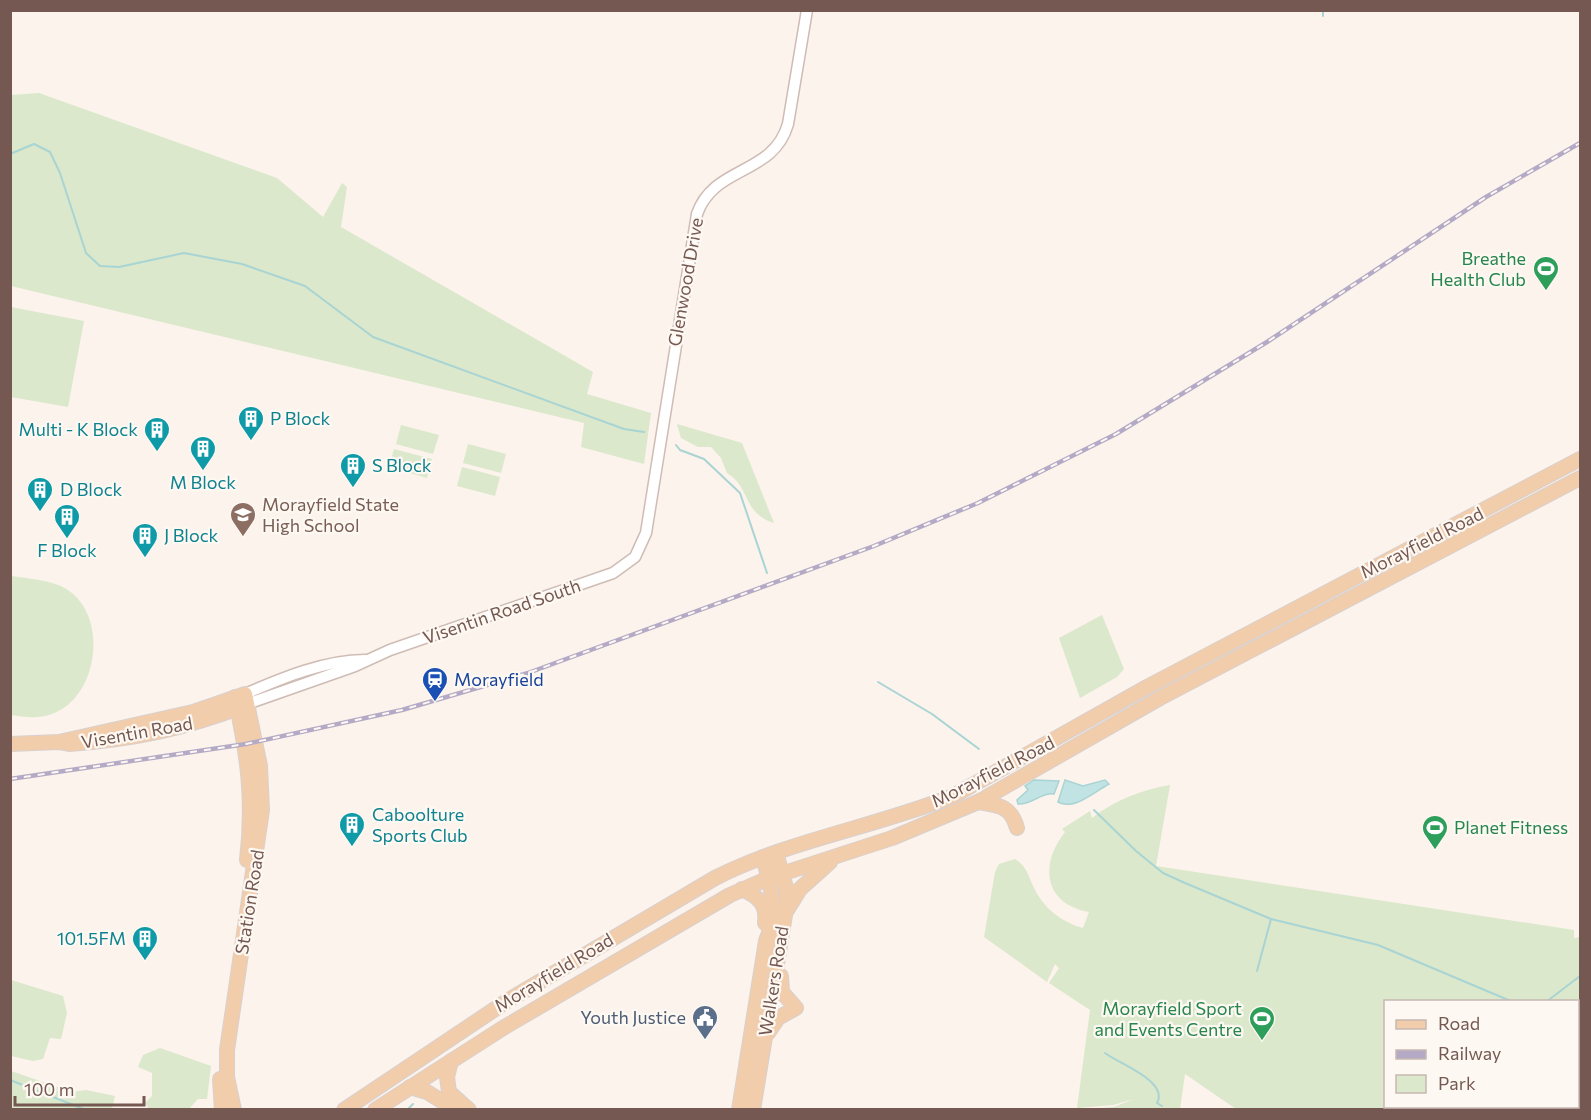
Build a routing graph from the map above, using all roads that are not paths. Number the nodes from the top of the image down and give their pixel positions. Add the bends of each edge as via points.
1 (807, 10) edge
2 (1581, 459) edge
3 (1581, 478) edge
4 (635, 557) joint
5 (241, 701) junction
6 (10, 744) edge
7 (978, 802) junction
8 (1017, 828) dead end
9 (770, 855) junction
10 (835, 856) junction
11 (783, 873) junction
12 (769, 878) junction
13 (742, 889) junction
14 (785, 914) junction
15 (766, 940) junction
16 (780, 947) junction
17 (765, 1038) junction
18 (451, 1061) junction
19 (410, 1087) junction
20 (222, 1110) edge
21 (234, 1110) edge
22 (344, 1110) edge
23 (375, 1110) edge
24 (456, 1110) edge
25 (469, 1110) edge
26 (739, 1110) edge
27 (753, 1110) edge

1 - 4 street, Glenwood Drive via 784,136 762,161 715,186 697,214 646,533
2 - 9 main road, Morayfield Road via 1147,687 953,796
3 - 7 main road, Morayfield Road via 1160,698
4 - 5 street, Visentin Road South via 613,573 365,660 304,672
5 - 6 main road, Visentin Road via 166,732 96,742
5 - 20 main road, Station Road via 252,810 223,1036
5 - 21 main road, Station Road via 260,766 262,810 227,1050 227,1077
7 - 8 main road via 1002,805 1013,815
7 - 10 main road, Morayfield Road via 892,838
9 - 11 main road, Walkers Road
9 - 12 main road, Walkers Road
9 - 22 main road, Morayfield Road via 715,878 539,981
10 - 11 main road, Morayfield Road
10 - 14 main road via 800,889
11 - 12 main road, Morayfield Road
11 - 14 main road, Walkers Road via 787,891
12 - 13 main road, Morayfield Road
12 - 15 main road, Walkers Road via 774,901
13 - 15 main road via 764,906
13 - 18 main road, Morayfield Road
14 - 16 main road, Walkers Road
15 - 26 main road, Walkers Road
16 - 17 main road, Walkers Road
16 - 17 main road via 781,990 796,1008 778,1018
17 - 27 main road, Walkers Road
18 - 19 main road, Morayfield Road
18 - 25 main road via 449,1092
19 - 23 main road, Morayfield Road
19 - 24 main road via 427,1092

